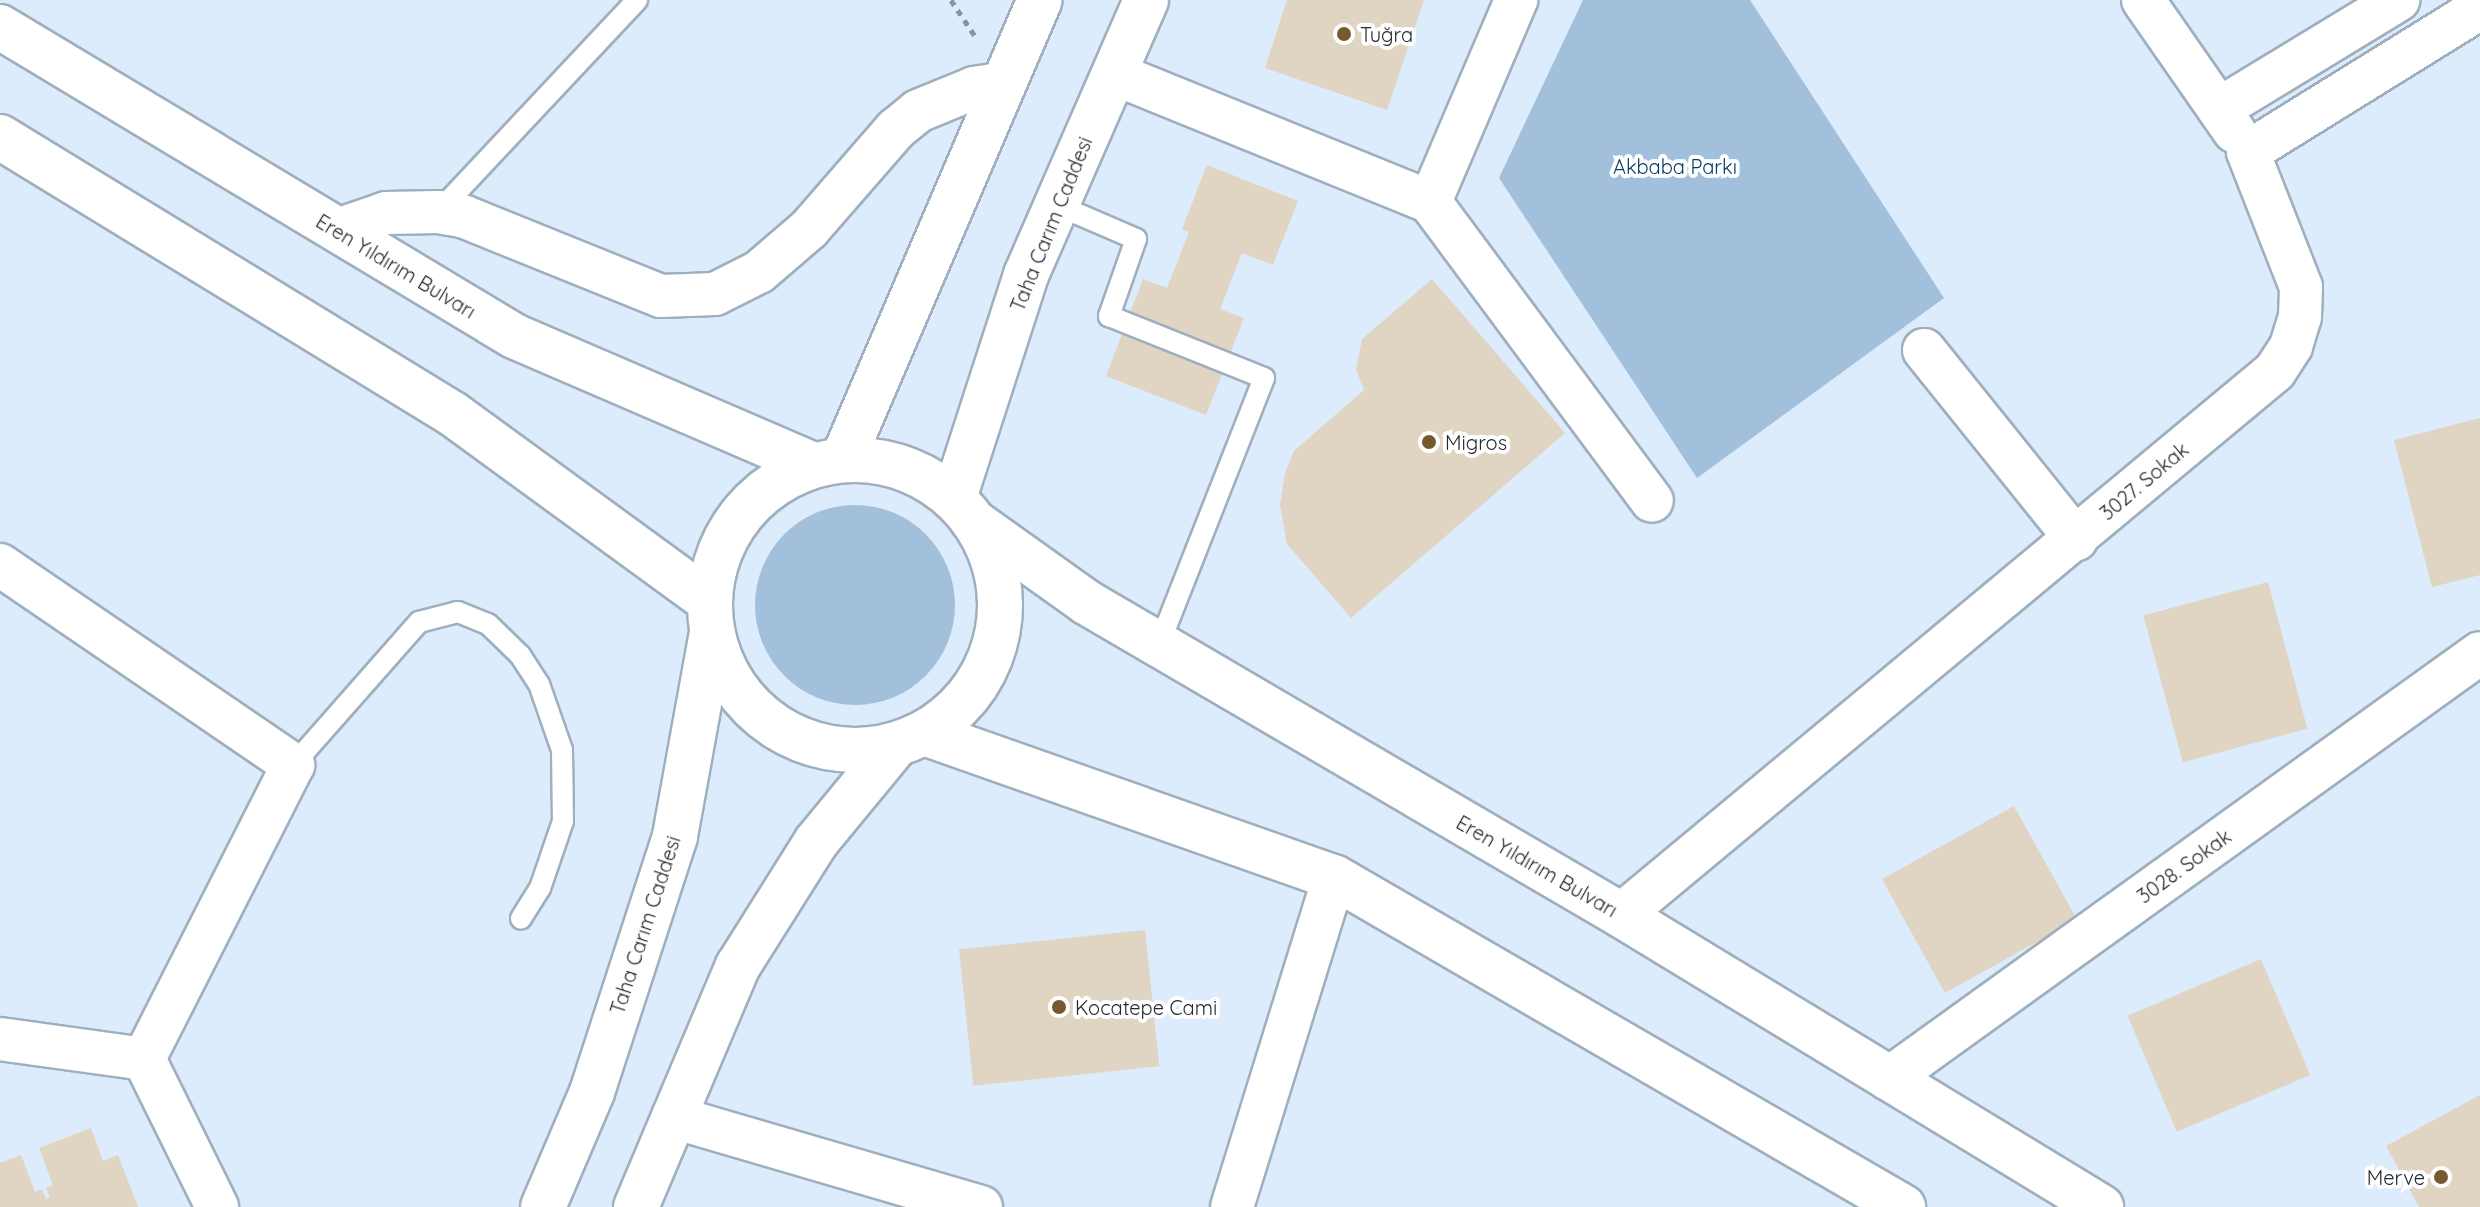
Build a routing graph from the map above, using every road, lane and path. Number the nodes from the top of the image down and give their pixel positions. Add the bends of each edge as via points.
1 (637, 0) edge
2 (1040, 0) edge
3 (1146, 0) edge
4 (1516, 0) edge
5 (2143, 0) edge
6 (2398, 0) edge
7 (2480, 8) edge
8 (0, 27) edge
9 (1115, 74) junction
10 (1005, 83) junction
11 (2219, 109) junction
12 (0, 137) edge
13 (2248, 152) junction
14 (1430, 202) junction
15 (1057, 205) junction
16 (438, 212) junction
17 (337, 230) junction
18 (1924, 350) dead end
19 (828, 462) junction
20 (1652, 501) dead end
21 (964, 510) junction
22 (2076, 539) junction
23 (0, 565) edge
24 (710, 617) junction
25 (1159, 645) junction
26 (2480, 653) edge
27 (910, 739) junction
28 (293, 765) junction
29 (1334, 877) junction
30 (1621, 915) junction
31 (521, 918) dead end
32 (0, 1039) edge
33 (144, 1059) junction
34 (1888, 1079) junction
35 (673, 1117) junction
36 (217, 1207) edge
37 (543, 1207) edge
38 (636, 1207) edge
39 (981, 1207) edge
40 (1232, 1207) edge
41 (1903, 1207) edge
42 (2101, 1207) edge

1 - 16 lane
2 - 10 main road
3 - 9 main road, Taha Carım Caddesi
4 - 14 street
5 - 11 street, 3027. Sokak
6 - 11 street
7 - 13 street
8 - 17 main road, Eren Yıldırım Bulvarı
9 - 14 street
9 - 15 main road, Taha Carım Caddesi
10 - 16 street via 959,93 918,111 809,229 759,272 715,294 661,296 465,217
10 - 19 main road
11 - 13 street, 3027. Sokak
12 - 24 main road via 453,414
13 - 22 street, 3027. Sokak via 2301,287 2300,317 2291,346 2275,371
14 - 20 street
15 - 21 main road, Taha Carım Caddesi via 1026,275
15 - 25 lane via 1136,239 1109,316 1264,378
16 - 17 street via 386,213
17 - 19 main road, Eren Yıldırım Bulvarı via 514,336
18 - 22 street
19 - 21 main road, Eren Yıldırım Bulvarı via 903,467
19 - 24 main road, Taha Carım Caddesi via 760,494 739,517 713,571
21 - 25 main road, Eren Yıldırım Bulvarı via 1086,602
21 - 27 main road via 998,578 996,639 970,693
22 - 30 street, 3027. Sokak
23 - 28 street
24 - 27 main road via 735,688 779,730 836,749
24 - 37 main road, Taha Carım Caddesi via 675,836 592,1092
25 - 30 main road, Eren Yıldırım Bulvarı
26 - 34 street, 3028. Sokak
27 - 29 main road
27 - 35 main road via 780,894 738,966
28 - 31 lane via 419,622 458,612 488,624 520,655 539,684 562,750 563,821 540,888
28 - 33 street
29 - 40 street
29 - 41 main road
30 - 34 main road, Eren Yıldırım Bulvarı
32 - 33 street
33 - 36 street
34 - 42 main road, Eren Yıldırım Bulvarı
35 - 38 main road
35 - 39 street

